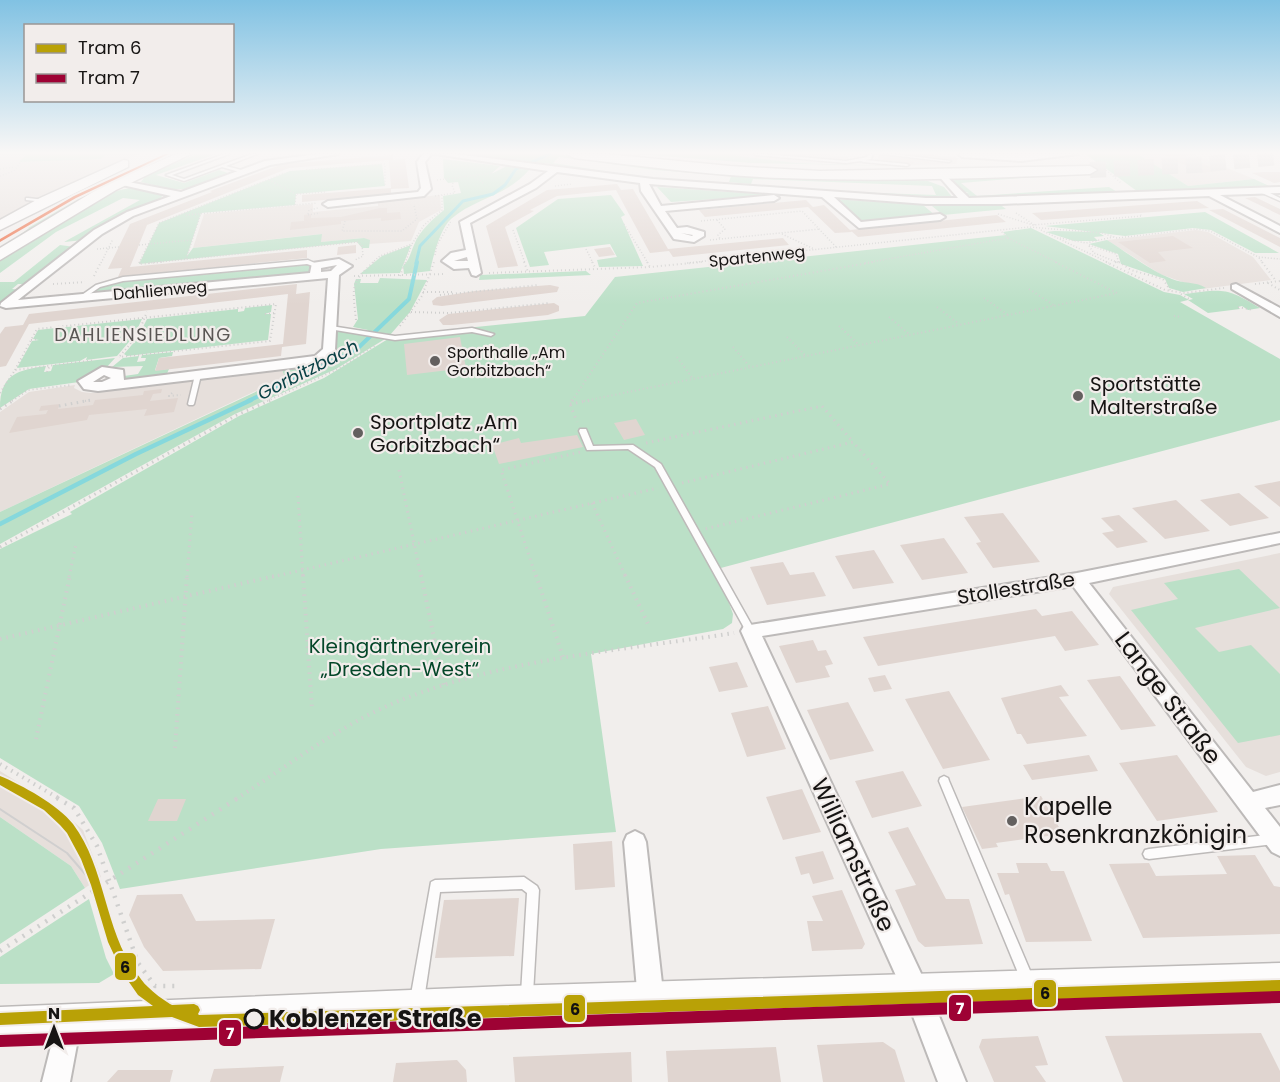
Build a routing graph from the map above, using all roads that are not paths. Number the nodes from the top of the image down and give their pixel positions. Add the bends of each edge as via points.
1 (38, 204) edge
2 (82, 204) edge
3 (156, 204) edge
4 (498, 204) edge
5 (656, 204) edge
6 (707, 204) edge
7 (837, 204) edge
8 (929, 204) edge
9 (1230, 204) edge
10 (659, 209) junction
11 (0, 225) edge
12 (1280, 230) edge
13 (694, 239) road end
14 (0, 255) edge
15 (474, 263) road end
16 (1236, 286) road end
17 (3, 307) edge
18 (1280, 314) edge
19 (331, 328) junction
20 (490, 334) dead end
21 (385, 336) joint
22 (198, 375) junction
23 (108, 384) junction
24 (191, 404) dead end
25 (583, 431) road end
26 (1280, 538) edge
27 (1077, 579) junction
28 (750, 631) junction
29 (944, 781) dead end
30 (1280, 795) edge
31 (1248, 803) junction
32 (635, 842) dead end
33 (1278, 842) edge
34 (1149, 854) dead end
35 (1280, 981) edge
36 (1032, 989) junction
37 (917, 993) junction
38 (651, 1001) junction
39 (526, 1005) junction
40 (416, 1009) junction
41 (68, 1023) junction
42 (0, 1026) edge
43 (56, 1082) edge
44 (952, 1082) edge

1 - 11 main road
2 - 14 main road
3 - 17 street via 98,232
4 - 15 street via 465,222
5 - 10 street
6 - 10 street
7 - 8 street via 859,225 940,217
9 - 12 street
10 - 13 street via 674,231 700,234
16 - 18 street
17 - 19 street, Dahlienweg via 315,270 334,274
19 - 21 lane
19 - 22 street via 329,350 319,358
20 - 21 lane via 472,330
22 - 23 street
22 - 24 lane
23 - 23 street via 119,375 105,364 85,383 93,387
25 - 28 lane via 590,448 630,447 658,466
26 - 27 street, Stollestraße
27 - 28 street, Stollestraße
27 - 31 street, Lange Straße
28 - 37 street, Williamstraße
29 - 36 lane
30 - 31 street
31 - 33 street, Lange Straße
32 - 38 street
33 - 34 lane
35 - 36 main road
36 - 37 main road
37 - 38 main road
37 - 44 street, Williamstraße
38 - 39 main road
39 - 40 main road
39 - 40 lane via 533,890 524,884 435,886
40 - 41 main road
41 - 42 main road
41 - 43 street

